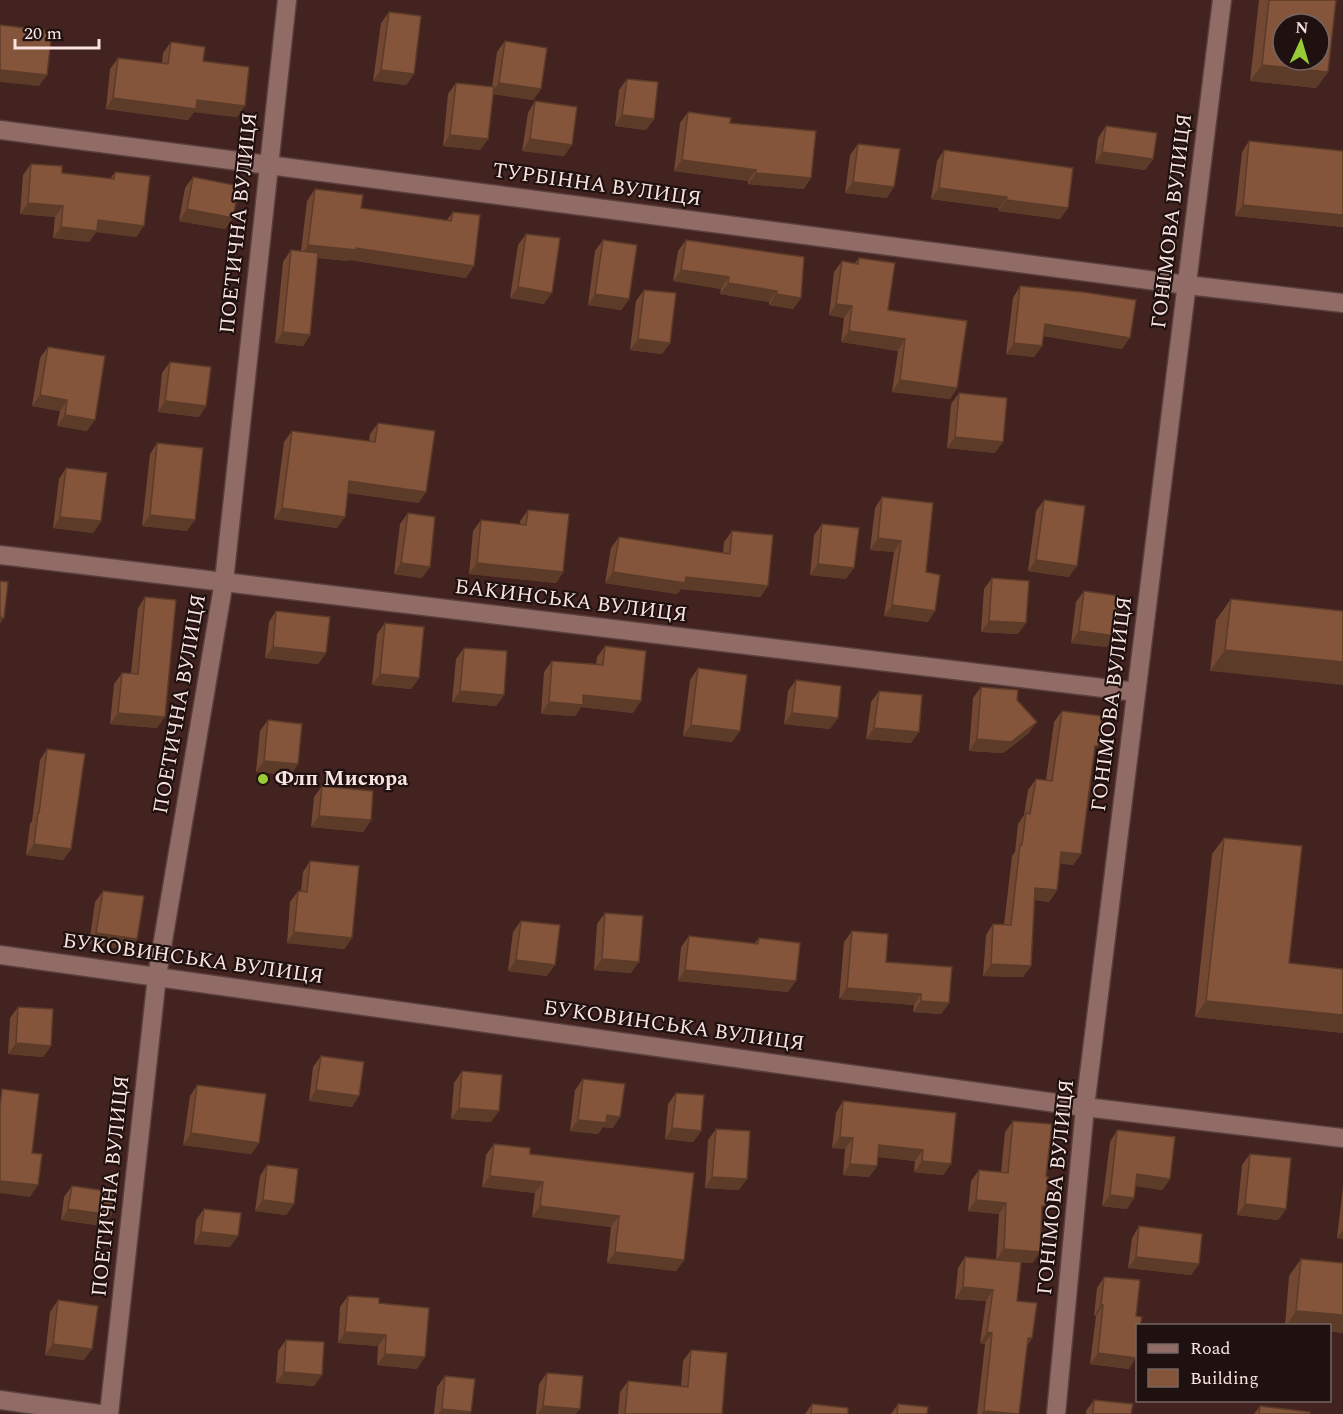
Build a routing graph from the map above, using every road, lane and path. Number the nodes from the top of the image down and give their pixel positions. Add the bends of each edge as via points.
1 (286, 0) edge
2 (1222, 0) edge
3 (0, 130) edge
4 (268, 164) junction
5 (1187, 285) junction
6 (1343, 303) edge
7 (0, 555) edge
8 (224, 582) junction
9 (1136, 692) junction
10 (0, 955) edge
11 (157, 976) junction
12 (1085, 1107) junction
13 (1343, 1138) edge
14 (0, 1400) edge
15 (100, 1414) edge
16 (109, 1414) edge
17 (1056, 1414) edge

1 - 4 street, ПОЕТИЧНА ВУЛИЦЯ
2 - 5 street, ГОНІМОВА ВУЛИЦЯ
3 - 4 street, ТУРБІННА ВУЛИЦЯ
4 - 5 street, ТУРБІННА ВУЛИЦЯ
4 - 8 street, ПОЕТИЧНА ВУЛИЦЯ
5 - 6 street, ТУРБІННА ВУЛИЦЯ
5 - 9 street, ГОНІМОВА ВУЛИЦЯ
7 - 8 street, БАКИНСЬКА ВУЛИЦЯ
8 - 9 street, БАКИНСЬКА ВУЛИЦЯ
8 - 11 street, ПОЕТИЧНА ВУЛИЦЯ
9 - 12 street, ГОНІМОВА ВУЛИЦЯ
10 - 11 street, БУКОВИНСЬКА ВУЛИЦЯ
11 - 12 street, БУКОВИНСЬКА ВУЛИЦЯ
11 - 16 street, ПОЕТИЧНА ВУЛИЦЯ
12 - 13 street, БУКОВИНСЬКА ВУЛИЦЯ
12 - 17 street, ГОНІМОВА ВУЛИЦЯ
14 - 15 street

